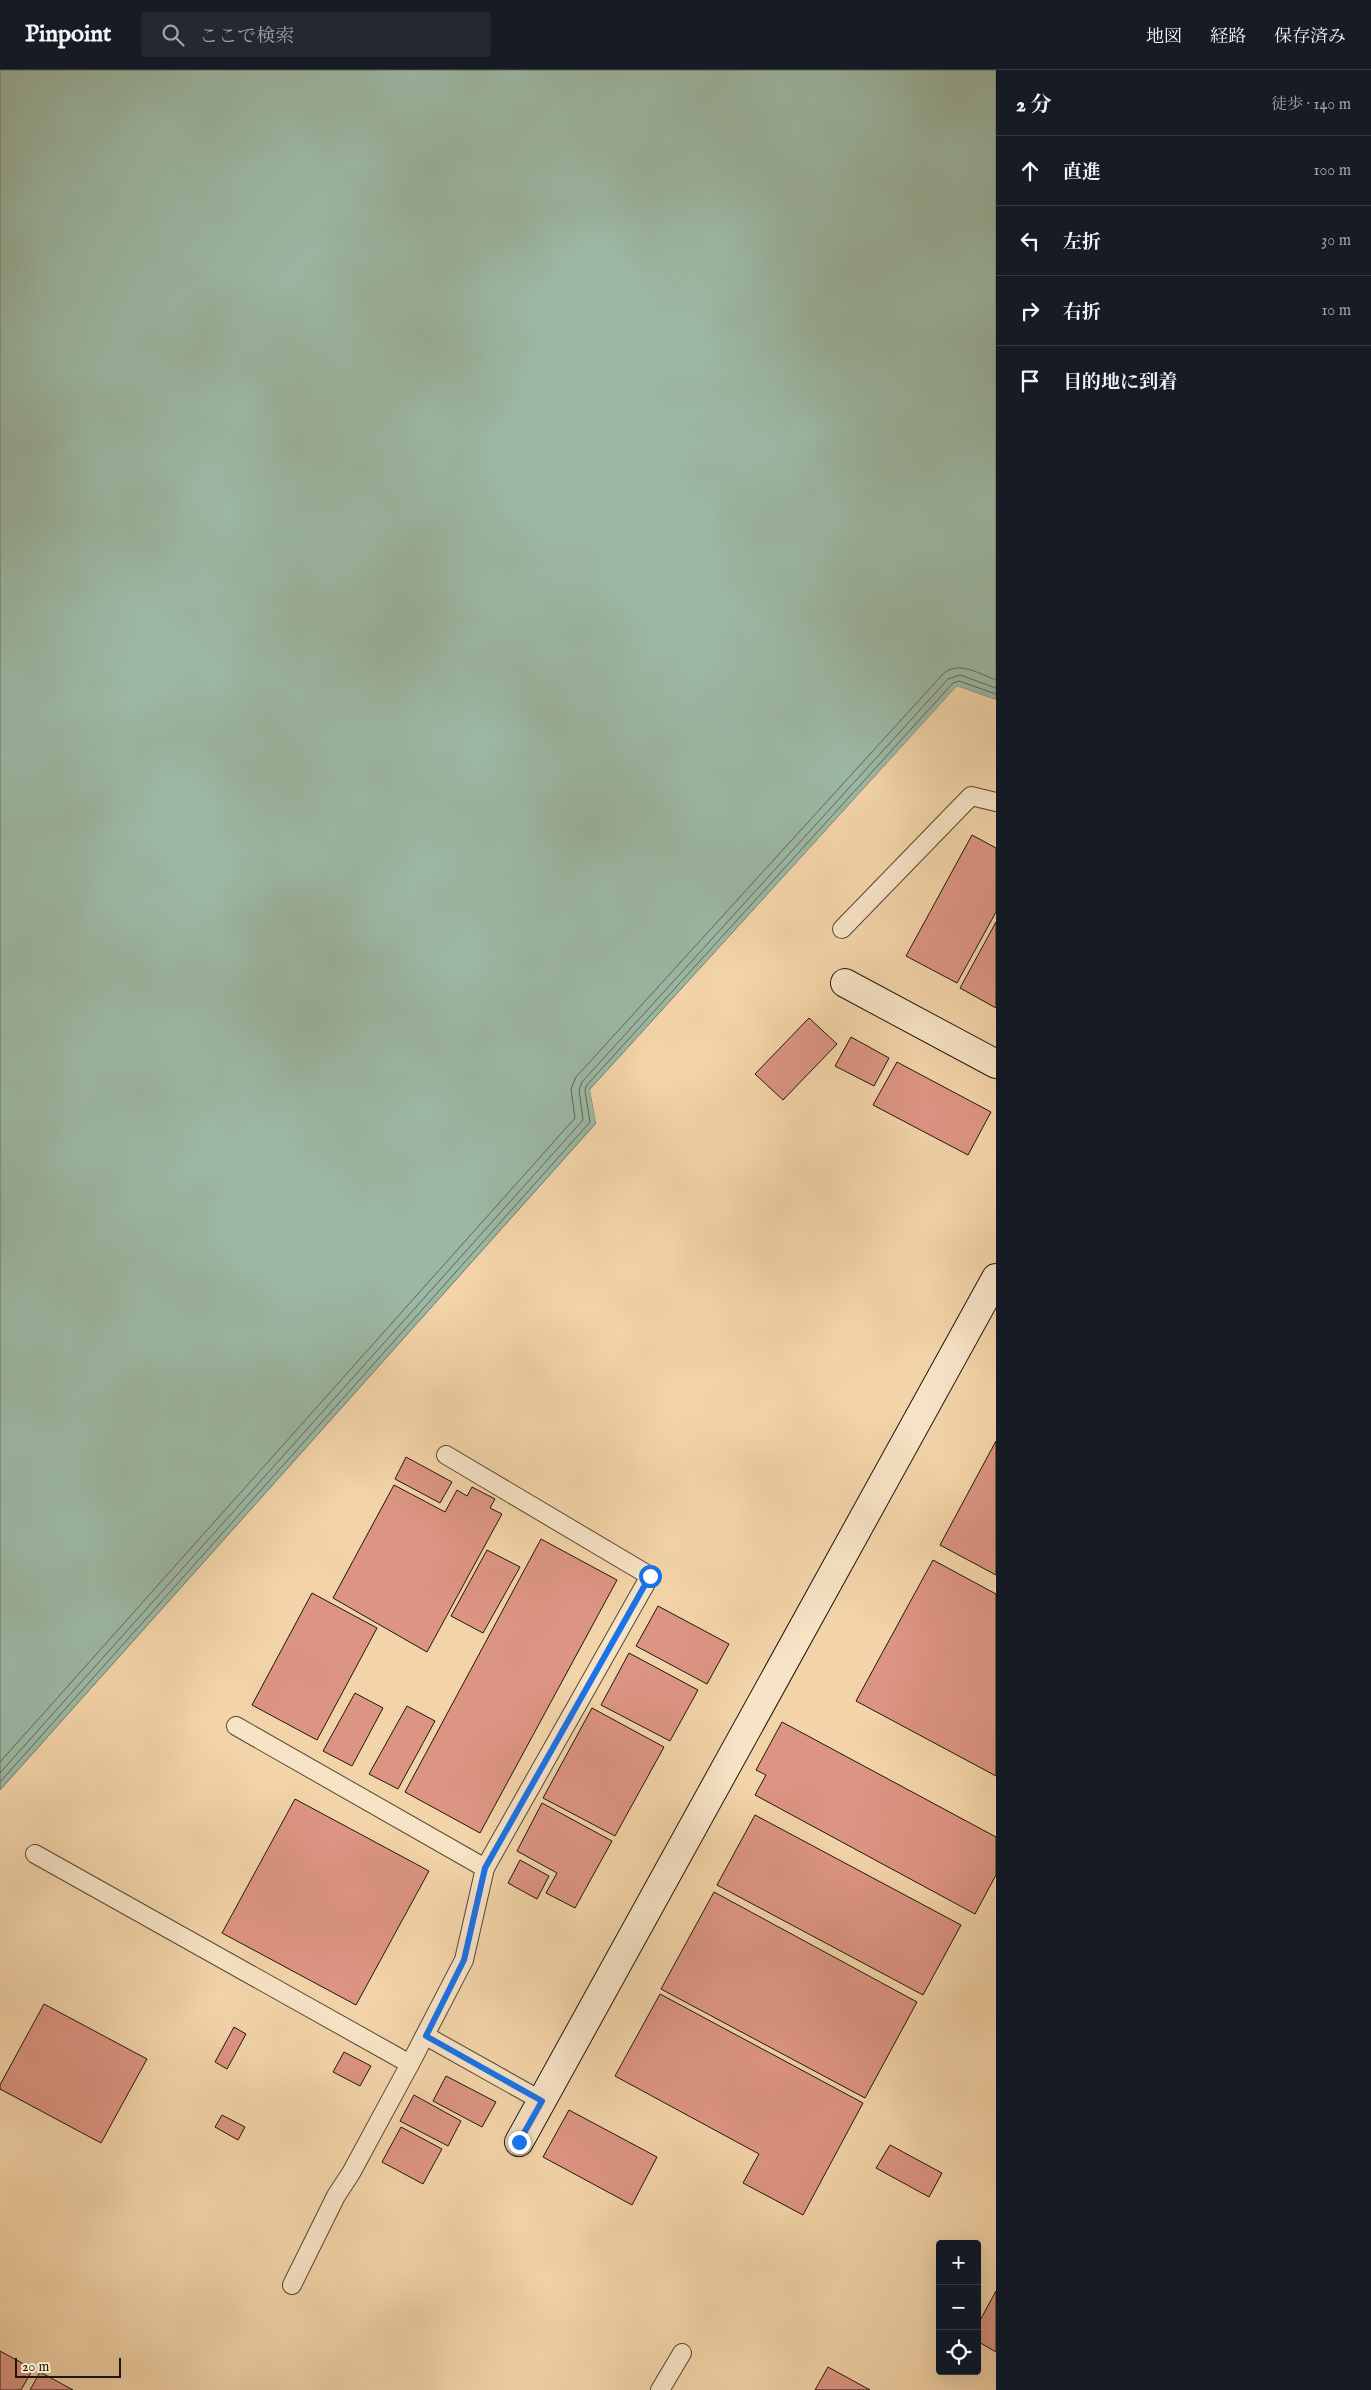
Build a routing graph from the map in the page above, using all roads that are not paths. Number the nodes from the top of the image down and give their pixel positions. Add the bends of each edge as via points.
1 (996, 802) edge
2 (842, 929) dead end
3 (845, 983) dead end
4 (996, 1064) edge
5 (996, 1278) edge
6 (446, 1454) dead end
7 (236, 1726) dead end
8 (36, 1854) dead end
9 (485, 1868) junction
10 (426, 2036) junction
11 (410, 2064) junction
12 (542, 2101) junction
13 (519, 2142) dead end
14 (292, 2285) dead end
15 (682, 2353) dead end
16 (660, 2390) edge

1 - 2 lane via 971,796
3 - 4 street
5 - 12 street
6 - 9 lane via 650,1576
7 - 9 lane
8 - 11 lane
9 - 10 lane via 464,1960
10 - 11 lane
10 - 12 lane
11 - 14 lane via 336,2196
12 - 13 street
15 - 16 lane

